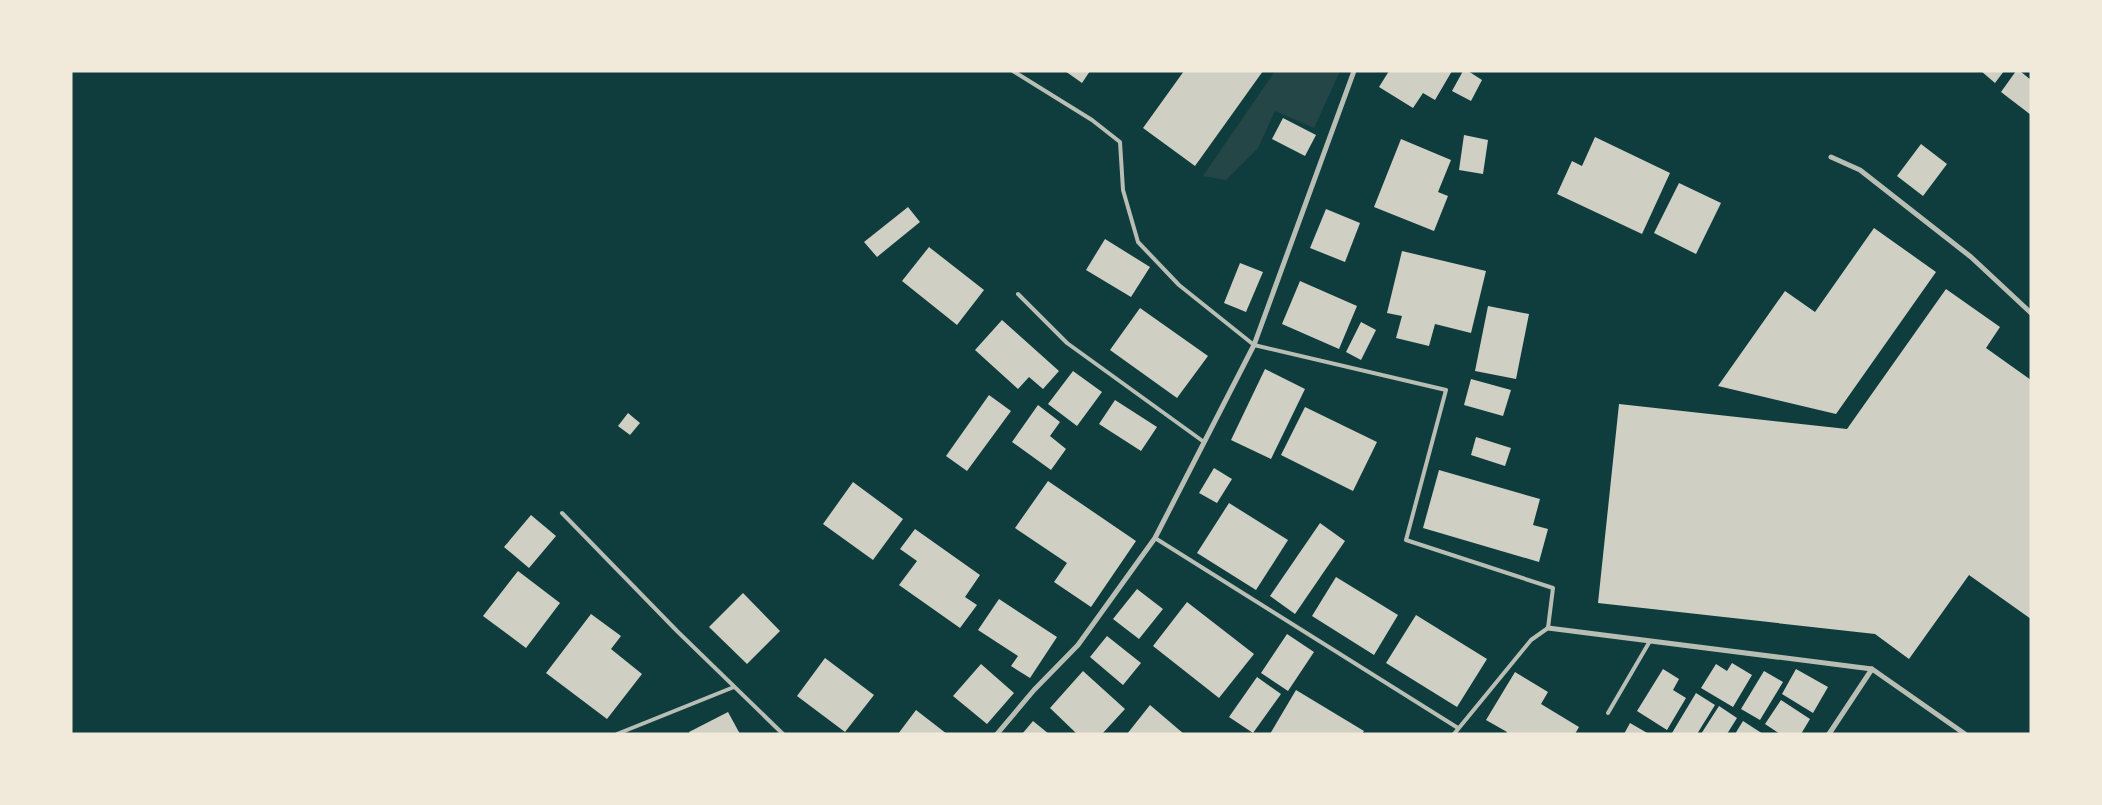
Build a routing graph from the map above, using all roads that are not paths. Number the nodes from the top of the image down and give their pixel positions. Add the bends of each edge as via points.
1 (1013, 71) edge
2 (1354, 71) edge
3 (1831, 157) dead end
4 (1018, 294) dead end
5 (2031, 313) edge
6 (1254, 345) junction
7 (1204, 442) junction
8 (562, 513) dead end
9 (1155, 538) junction
10 (1548, 628) junction
11 (1650, 641) junction
12 (1872, 669) junction
13 (734, 687) junction
14 (1608, 713) dead end
15 (1458, 728) junction
16 (617, 734) edge
17 (783, 734) edge
18 (997, 734) edge
19 (1454, 734) edge
20 (1829, 734) edge
21 (1965, 734) edge

1 - 6 lane via 1092,120 1120,142 1122,190 1138,242 1179,285
2 - 6 street
3 - 5 street via 1860,170 1972,257
4 - 7 lane via 1067,343
6 - 7 street
6 - 10 lane via 1446,390 1406,540 1553,588
7 - 9 street
8 - 13 lane
9 - 15 lane
9 - 18 street via 1078,644
10 - 11 street
10 - 15 lane via 1530,640
11 - 12 street
11 - 14 lane
12 - 20 street
12 - 21 street
13 - 16 lane
13 - 17 lane
15 - 19 lane

